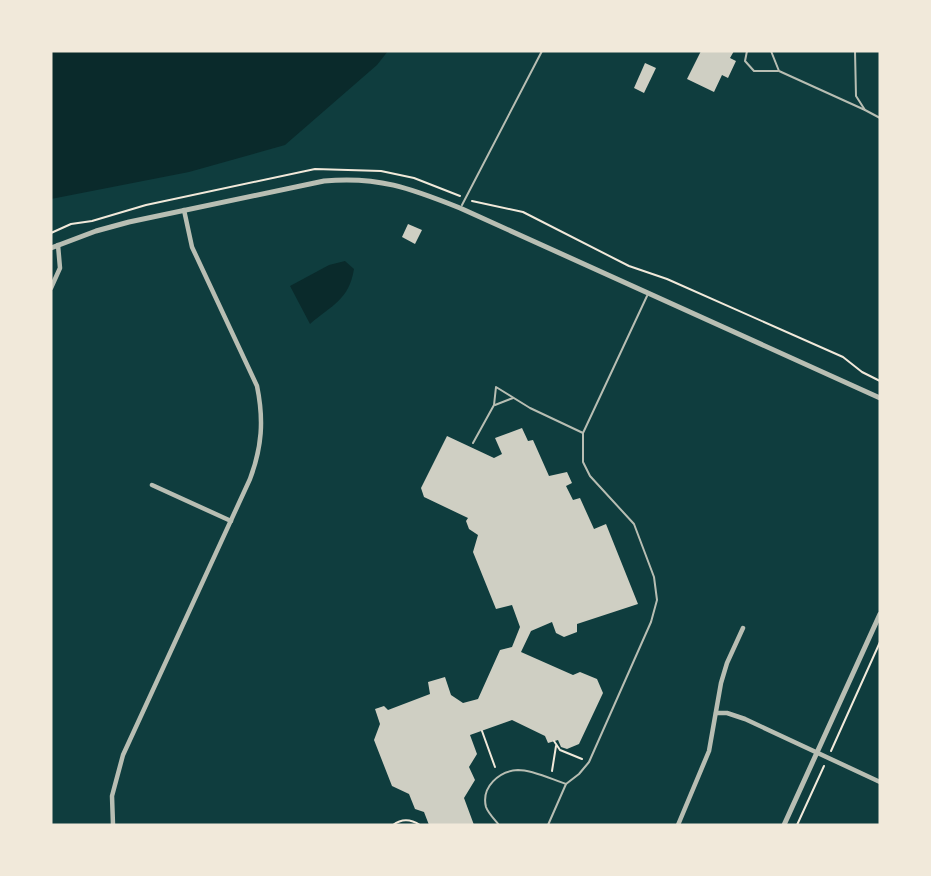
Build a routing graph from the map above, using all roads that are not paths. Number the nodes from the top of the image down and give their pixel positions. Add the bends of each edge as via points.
1 (542, 51) edge
2 (747, 51) edge
3 (771, 51) edge
4 (855, 51) edge
5 (779, 71) junction
6 (864, 110) junction
7 (880, 118) edge
8 (460, 208) junction
9 (184, 210) junction
10 (58, 245) junction
11 (51, 247) edge
12 (51, 288) edge
13 (649, 293) junction
14 (513, 398) junction
15 (880, 398) edge
16 (494, 405) junction
17 (583, 433) junction
18 (473, 443) dead end
19 (152, 485) dead end
20 (231, 521) junction
21 (880, 614) edge
22 (743, 628) dead end
23 (872, 632) junction
24 (880, 636) edge
25 (716, 713) junction
26 (817, 752) junction
27 (880, 782) edge
28 (566, 784) junction
29 (113, 825) edge
30 (499, 825) edge
31 (548, 825) edge
32 (678, 825) edge
33 (784, 825) edge

1 - 8 lane
2 - 5 lane via 745,61 754,71
3 - 5 lane
4 - 6 lane via 856,96
5 - 6 lane
6 - 7 lane
8 - 9 street via 405,186 342,179
8 - 13 street
9 - 10 street
9 - 20 street via 192,247 253,375 262,410 258,457
10 - 11 street
10 - 12 street via 60,268
13 - 15 street
13 - 17 lane
14 - 16 lane
14 - 16 lane via 496,387
14 - 17 lane
16 - 18 lane
17 - 28 lane via 583,462 634,524 654,577 657,600 589,762
19 - 20 street
20 - 29 street via 123,755 112,796
21 - 23 street
22 - 25 street via 727,663
23 - 24 street
23 - 26 street
25 - 26 street via 745,719
25 - 32 street via 709,751
26 - 27 street
26 - 33 street
28 - 30 lane via 519,770 502,773 486,795 487,809
28 - 31 lane

